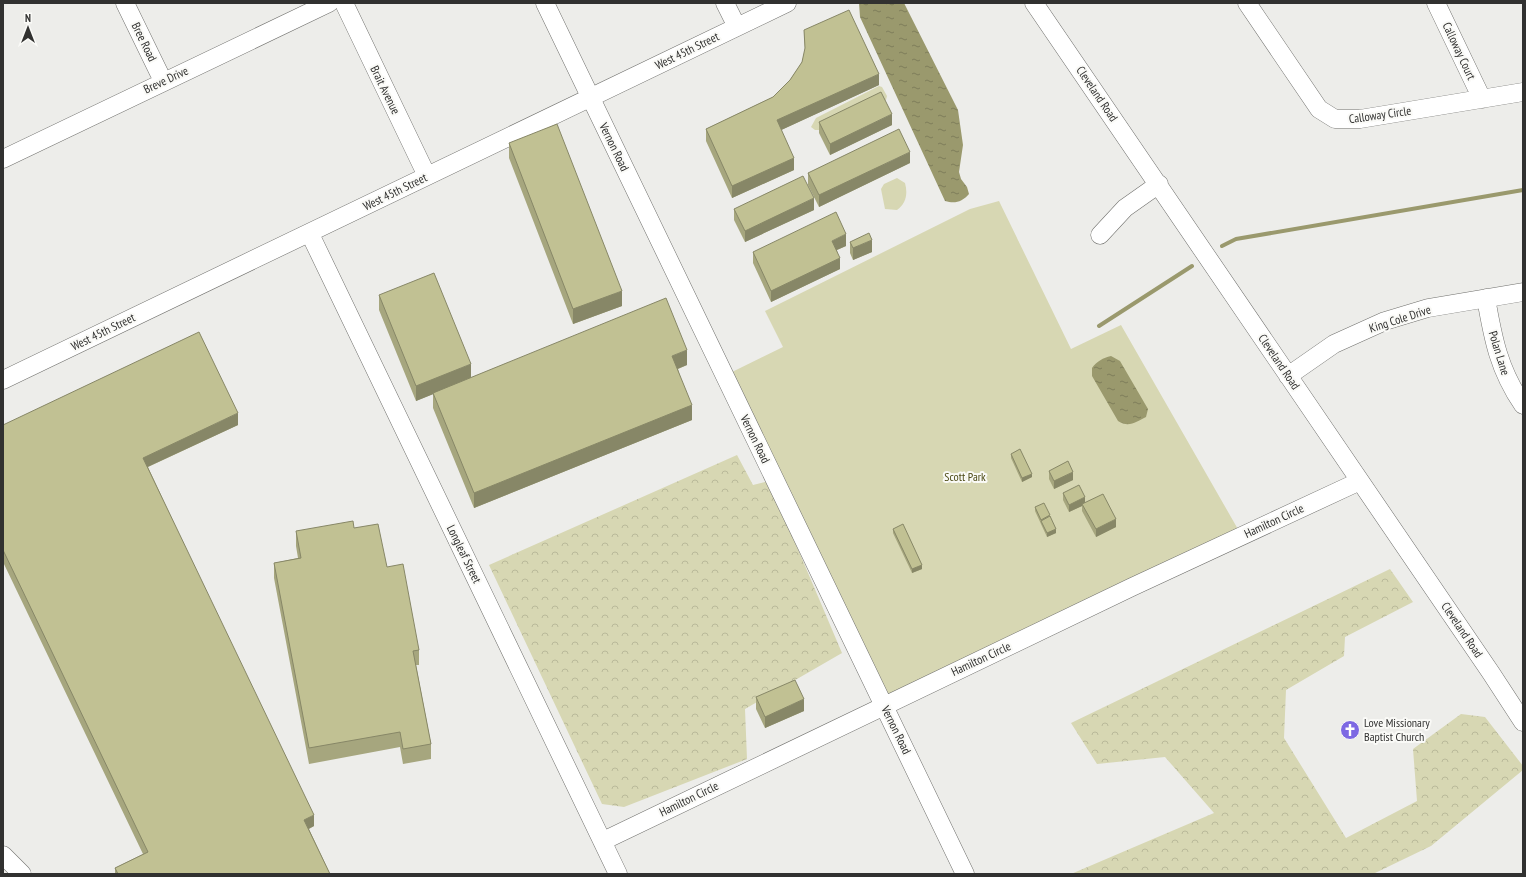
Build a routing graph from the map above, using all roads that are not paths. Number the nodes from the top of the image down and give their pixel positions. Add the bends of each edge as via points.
1 (125, 3) edge
2 (330, 3) edge
3 (344, 3) edge
4 (545, 3) edge
5 (726, 3) edge
6 (787, 3) edge
7 (1034, 3) edge
8 (1247, 3) edge
9 (1436, 3) edge
10 (737, 26) junction
11 (163, 81) junction
12 (1523, 92) edge
13 (591, 99) junction
14 (1482, 99) junction
15 (3, 158) edge
16 (427, 176) junction
17 (1159, 184) junction
18 (310, 234) junction
19 (1100, 236) dead end
20 (1523, 292) edge
21 (1486, 298) junction
22 (1288, 376) junction
23 (3, 380) edge
24 (1523, 405) edge
25 (1360, 481) junction
26 (884, 705) junction
27 (1523, 722) edge
28 (603, 841) junction
29 (3, 855) edge
30 (22, 874) edge
31 (618, 874) edge
32 (965, 874) edge

1 - 11 street, Bree Road
2 - 11 street, Breve Drive
3 - 16 street, Brait Avenue
4 - 13 street, Vernon Road
5 - 10 street
6 - 10 street, West 45th Street
7 - 17 street, Cleveland Road
8 - 14 street, Calloway Circle via 1319,109 1335,118 1360,119
9 - 14 street, Calloway Court
10 - 13 street, West 45th Street
11 - 15 street, Breve Drive
12 - 14 street, Calloway Circle
13 - 16 street, West 45th Street
13 - 26 street, Vernon Road
16 - 18 street, West 45th Street
17 - 19 street via 1125,208
17 - 22 street, Cleveland Road
18 - 23 street, West 45th Street
18 - 28 street, Longleaf Street
20 - 21 street, King Cole Drive
21 - 22 street, King Cole Drive via 1428,308 1385,321 1334,344
21 - 24 street, Polan Lane via 1499,359 1506,378
22 - 25 street, Cleveland Road
25 - 26 street, Hamilton Circle
25 - 27 street, Cleveland Road
26 - 28 street, Hamilton Circle
26 - 32 street, Vernon Road
28 - 31 street, Longleaf Street
29 - 30 street

